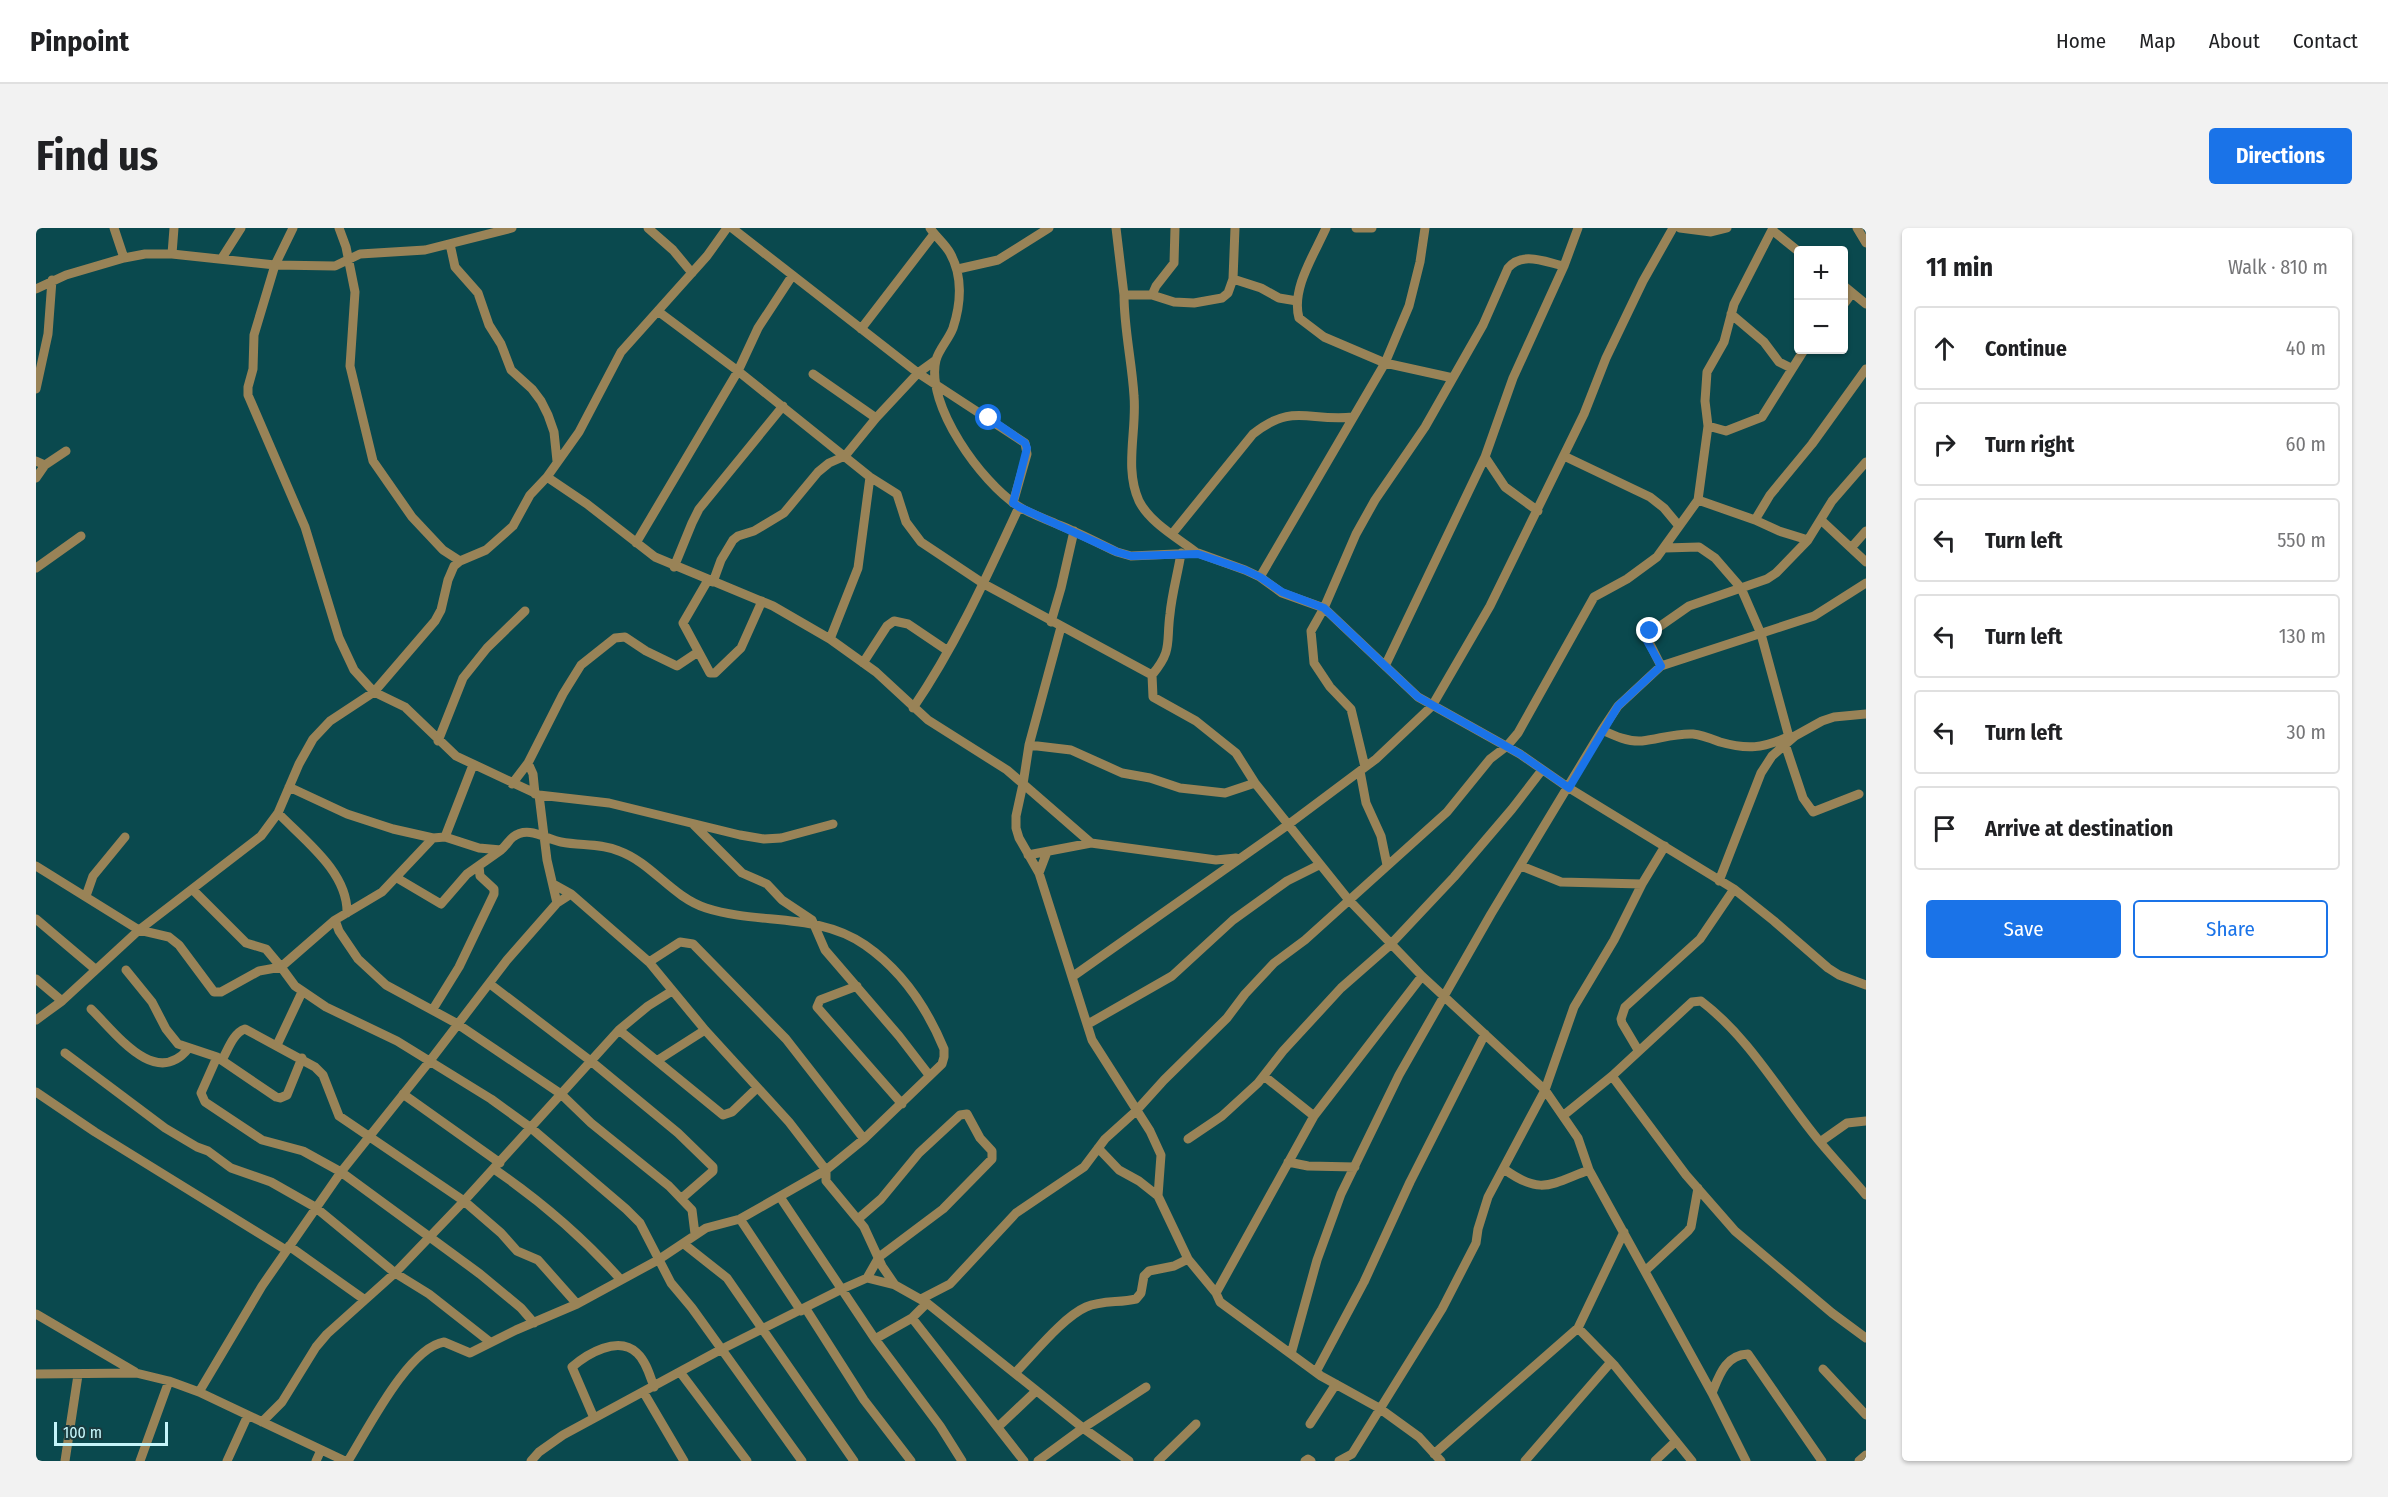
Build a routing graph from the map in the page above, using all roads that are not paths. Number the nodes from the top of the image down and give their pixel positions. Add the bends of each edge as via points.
1 (114, 228) edge
2 (174, 228) edge
3 (241, 228) edge
4 (293, 228) edge
5 (339, 228) edge
6 (512, 228) edge
7 (648, 228) edge
8 (727, 228) edge
9 (732, 228) edge
10 (1049, 228) edge
11 (1116, 228) edge
12 (1175, 228) edge
13 (1235, 228) edge
14 (1326, 228) edge
15 (1356, 228) edge
16 (1372, 228) edge
17 (1425, 228) edge
18 (1578, 228) edge
19 (1673, 228) edge
20 (1680, 228) edge
21 (1727, 228) edge
22 (1857, 228) edge
23 (1772, 229) edge
24 (932, 231) edge
25 (477, 233) edge
26 (1866, 243) edge
27 (450, 244) junction
28 (346, 247) junction
29 (1794, 248) edge
30 (172, 254) junction
31 (360, 254) junction
32 (124, 258) junction
33 (222, 258) junction
34 (349, 260) junction
35 (275, 265) junction
36 (335, 266) junction
37 (1564, 266) junction
38 (958, 269) junction
39 (351, 273) junction
40 (692, 273) junction
41 (792, 276) junction
42 (1233, 279) junction
43 (52, 280) junction
44 (36, 289) edge
45 (1848, 290) edge
46 (1852, 293) junction
47 (1124, 295) junction
48 (1152, 295) junction
49 (1847, 300) edge
50 (1297, 301) junction
51 (1866, 304) edge
52 (659, 312) junction
53 (1731, 314) junction
54 (861, 329) junction
55 (1801, 354) edge
56 (936, 360) junction
57 (1385, 363) junction
58 (1791, 368) junction
59 (1866, 369) edge
60 (738, 371) junction
61 (918, 373) junction
62 (813, 374) dead end
63 (1453, 378) junction
64 (937, 386) junction
65 (36, 389) edge
66 (783, 406) junction
67 (1353, 417) junction
68 (876, 418) junction
69 (1708, 426) junction
70 (832, 445) junction
71 (66, 451) dead end
72 (845, 456) junction
73 (1564, 456) junction
74 (1485, 457) junction
75 (557, 461) junction
76 (1866, 462) edge
77 (41, 463) edge
78 (829, 463) junction
79 (547, 477) junction
80 (870, 477) junction
81 (36, 478) edge
82 (1698, 500) junction
83 (1016, 505) junction
84 (1538, 511) junction
85 (1755, 520) junction
86 (1821, 520) junction
87 (1679, 526) junction
88 (1074, 531) junction
89 (1866, 531) edge
90 (1172, 534) junction
91 (81, 536) dead end
92 (1808, 540) junction
93 (636, 543) junction
94 (1665, 548) junction
95 (1851, 548) junction
96 (1181, 553) junction
97 (1198, 554) junction
98 (460, 561) junction
99 (1866, 562) edge
100 (674, 567) junction
101 (36, 568) edge
102 (1260, 577) junction
103 (711, 581) junction
104 (1866, 583) edge
105 (984, 584) junction
106 (1741, 588) junction
107 (762, 601) junction
108 (1324, 608) junction
109 (525, 611) dead end
110 (1051, 622) junction
111 (1060, 627) junction
112 (1761, 634) junction
113 (830, 639) junction
114 (948, 651) junction
115 (698, 652) junction
116 (862, 663) junction
117 (1386, 664) junction
118 (1661, 666) junction
119 (1152, 675) junction
120 (375, 692) junction
121 (1432, 706) junction
122 (914, 708) junction
123 (1866, 714) edge
124 (1602, 730) junction
125 (1518, 733) junction
126 (1487, 737) junction
127 (1790, 739) junction
128 (438, 741) junction
129 (1029, 745) junction
130 (1507, 746) junction
131 (1520, 754) junction
132 (1490, 759) junction
133 (528, 763) junction
134 (473, 765) junction
135 (1362, 769) junction
136 (1542, 771) junction
137 (1255, 783) junction
138 (512, 784) junction
139 (1023, 784) junction
140 (289, 787) junction
141 (1569, 788) junction
142 (537, 794) junction
143 (1859, 794) dead end
144 (278, 813) junction
145 (692, 824) junction
146 (833, 824) dead end
147 (1288, 824) junction
148 (544, 836) junction
149 (124, 837) dead end
150 (445, 837) junction
151 (433, 838) junction
152 (1090, 843) junction
153 (1665, 846) junction
154 (501, 850) junction
155 (1047, 852) junction
156 (1028, 855) junction
157 (1241, 856) junction
158 (1319, 865) junction
159 (1388, 865) junction
160 (36, 866) edge
161 (480, 866) junction
162 (1521, 866) junction
163 (1039, 873) junction
164 (397, 878) junction
165 (1719, 880) junction
166 (1642, 884) junction
167 (553, 885) junction
168 (1734, 889) junction
169 (193, 890) junction
170 (571, 894) junction
171 (86, 896) junction
172 (1348, 899) junction
173 (557, 903) junction
174 (346, 913) junction
175 (36, 920) edge
176 (335, 920) junction
177 (815, 924) junction
178 (139, 930) junction
179 (1390, 945) junction
180 (649, 962) junction
181 (281, 967) junction
182 (94, 969) junction
183 (126, 970) dead end
184 (1072, 976) junction
185 (1422, 976) junction
186 (36, 979) edge
187 (489, 984) junction
188 (1866, 985) edge
189 (857, 986) junction
190 (672, 991) junction
191 (302, 992) junction
192 (1445, 998) junction
193 (62, 1000) junction
194 (91, 1009) dead end
195 (433, 1009) junction
196 (36, 1020) edge
197 (456, 1023) junction
198 (1088, 1024) junction
199 (619, 1030) junction
200 (705, 1030) junction
201 (1485, 1034) junction
202 (277, 1045) junction
203 (188, 1049) junction
204 (1638, 1050) junction
205 (65, 1053) dead end
206 (220, 1058) junction
207 (302, 1058) junction
208 (658, 1060) junction
209 (429, 1062) junction
210 (592, 1062) junction
211 (929, 1075) junction
212 (1264, 1076) junction
213 (1612, 1076) junction
214 (758, 1088) junction
215 (1545, 1090) junction
216 (36, 1092) edge
217 (403, 1094) junction
218 (561, 1094) junction
219 (902, 1104) junction
220 (1136, 1111) junction
221 (1564, 1115) junction
222 (1314, 1116) junction
223 (1866, 1121) edge
224 (531, 1128) junction
225 (370, 1135) junction
226 (864, 1139) junction
227 (1188, 1139) dead end
228 (1820, 1142) junction
229 (1098, 1148) junction
230 (1288, 1162) junction
231 (497, 1166) junction
232 (1355, 1167) junction
233 (1504, 1169) junction
234 (826, 1170) junction
235 (1589, 1170) junction
236 (340, 1172) junction
237 (1698, 1188) junction
238 (1866, 1195) edge
239 (1158, 1196) junction
240 (682, 1197) junction
241 (780, 1197) junction
242 (464, 1201) junction
243 (315, 1207) junction
244 (740, 1219) junction
245 (858, 1219) junction
246 (1624, 1232) junction
247 (695, 1234) junction
248 (429, 1237) junction
249 (684, 1245) junction
250 (288, 1248) junction
251 (879, 1257) junction
252 (1188, 1259) junction
253 (658, 1260) junction
254 (1645, 1271) junction
255 (395, 1273) junction
256 (867, 1278) junction
257 (621, 1280) junction
258 (895, 1285) junction
259 (842, 1289) junction
260 (1216, 1293) junction
261 (365, 1300) junction
262 (924, 1301) junction
263 (577, 1304) junction
264 (803, 1310) junction
265 (36, 1314) edge
266 (912, 1318) junction
267 (534, 1323) junction
268 (1578, 1328) junction
269 (763, 1330) junction
270 (1866, 1338) edge
271 (875, 1339) junction
272 (490, 1342) junction
273 (720, 1350) junction
274 (1291, 1354) junction
275 (1611, 1362) junction
276 (1823, 1369) dead end
277 (680, 1372) junction
278 (1316, 1372) junction
279 (136, 1373) junction
280 (1015, 1373) junction
281 (36, 1374) edge
282 (78, 1375) junction
283 (169, 1382) junction
284 (1336, 1384) junction
285 (654, 1387) junction
286 (1146, 1387) dead end
287 (1036, 1390) junction
288 (200, 1392) junction
289 (644, 1393) junction
290 (1712, 1394) junction
291 (1379, 1408) junction
292 (1866, 1414) edge
293 (248, 1415) junction
294 (594, 1418) junction
295 (262, 1422) junction
296 (1196, 1424) dead end
297 (1310, 1424) dead end
298 (998, 1427) junction
299 (1083, 1428) junction
300 (1676, 1441) junction
301 (321, 1450) junction
302 (1866, 1455) edge
303 (1437, 1457) edge
304 (65, 1461) edge
305 (140, 1461) edge
306 (227, 1461) edge
307 (316, 1461) edge
308 (346, 1461) edge
309 (531, 1461) edge
310 (684, 1461) edge
311 (747, 1461) edge
312 (802, 1461) edge
313 (854, 1461) edge
314 (911, 1461) edge
315 (962, 1461) edge
316 (1024, 1461) edge
317 (1038, 1461) edge
318 (1129, 1461) edge
319 (1158, 1461) edge
320 (1305, 1461) edge
321 (1311, 1461) edge
322 (1339, 1461) edge
323 (1525, 1461) edge
324 (1655, 1461) edge
325 (1692, 1461) edge
326 (1746, 1461) edge
327 (1822, 1461) edge
328 (1860, 1461) edge

1 - 32 street
2 - 30 street
3 - 33 street
4 - 35 street
5 - 28 street
6 - 25 street
7 - 40 street
8 - 40 street
9 - 41 street
10 - 38 street via 998,260
11 - 47 street
12 - 48 street via 1174,263
13 - 42 street
14 - 50 street
15 - 16 street
17 - 57 street via 1409,306
18 - 37 street
19 - 73 street via 1643,281
20 - 21 street via 1711,232
22 - 26 street
23 - 29 street
23 - 53 street
24 - 38 street
24 - 54 street
25 - 27 street
27 - 31 street via 425,250
27 - 75 street via 455,267 478,293 511,370 536,395 548,415
28 - 31 street
28 - 34 street
30 - 32 street
30 - 33 street
31 - 34 street
32 - 43 street
33 - 35 street
34 - 36 street
34 - 39 street
35 - 36 street
35 - 120 street via 254,335 248,394 305,527 339,638 354,670
36 - 39 street
37 - 63 street via 1526,258 1513,262
37 - 74 street via 1513,378
38 - 56 street via 958,309
39 - 98 street via 355,310 350,366 373,460 424,530
40 - 52 street
41 - 54 street
41 - 60 street
42 - 48 street via 1228,293 1208,302 1174,302
42 - 50 street via 1279,298
43 - 44 street
43 - 65 street via 48,334
45 - 46 street
46 - 49 street
46 - 51 street
47 - 48 street
47 - 90 street via 1135,399 1131,461 1134,484 1148,514
50 - 57 street via 1299,318 1310,328
52 - 60 street
52 - 75 street via 621,352 579,432
53 - 58 street via 1764,342 1779,362
53 - 69 street via 1724,342 1707,372
54 - 61 street
55 - 58 street
56 - 61 street
56 - 64 street
57 - 63 street
57 - 67 street
58 - 69 street via 1762,417 1726,431
59 - 85 street
60 - 66 street
60 - 93 street
61 - 64 street
61 - 68 street
62 - 68 street
63 - 108 street via 1375,500
64 - 83 street via 954,434 987,479
64 - 83 street via 1025,443 1027,454
66 - 70 street
66 - 100 street via 699,509
67 - 90 street via 1331,420 1295,414 1264,425
67 - 102 street
68 - 72 street
69 - 82 street
70 - 72 street
70 - 78 street
71 - 77 street
72 - 78 street
72 - 80 street
73 - 84 street
73 - 87 street via 1650,497
74 - 84 street via 1505,487
74 - 117 street
75 - 79 street
76 - 86 street
77 - 81 street
78 - 103 street via 784,513 733,540
79 - 93 street
79 - 98 street via 530,495 506,534 486,550
80 - 105 street via 897,494 906,522 921,542
80 - 113 street via 858,568
82 - 85 street
82 - 87 street
83 - 88 street
83 - 105 street
84 - 121 street via 1490,606
85 - 92 street
86 - 92 street
86 - 95 street
87 - 94 street
88 - 96 street via 1131,556
88 - 110 street
89 - 95 street
90 - 97 street
91 - 101 street
92 - 106 street via 1776,573
93 - 100 street
94 - 106 street via 1699,547 1715,558
94 - 125 street via 1646,566 1594,597
95 - 99 street
96 - 97 street
96 - 119 street via 1169,614 1169,645
97 - 102 street
98 - 120 street via 450,572 435,621
100 - 103 street
102 - 108 street via 1282,592
103 - 107 street
103 - 115 street via 684,621
104 - 112 street via 1814,616
105 - 110 street
105 - 114 street
106 - 112 street
106 - 118 street via 1689,606 1650,631 1646,639
107 - 113 street
107 - 115 street via 741,648 715,673 710,673
108 - 117 street
108 - 135 street via 1311,631 1314,661 1330,687 1351,709
109 - 128 street via 463,678
110 - 111 street
111 - 119 street
111 - 129 street
112 - 118 street
112 - 127 street
113 - 116 street
114 - 116 street via 908,624 894,621
114 - 122 street
115 - 133 street via 677,666 625,637 615,638 581,665
116 - 122 street
117 - 121 street via 1401,683
118 - 124 street via 1618,706
119 - 137 street via 1153,697 1224,742
120 - 128 street via 405,707
120 - 140 street via 330,721 317,735
121 - 126 street
121 - 135 street
122 - 139 street
123 - 127 street via 1834,717
124 - 127 street via 1624,740 1694,734 1752,748
124 - 141 street
125 - 130 street
125 - 131 street
126 - 130 street
126 - 132 street
127 - 143 street via 1803,798 1813,812
127 - 165 street via 1761,773
128 - 134 street
129 - 137 street via 1071,750 1122,773 1180,788 1225,793
129 - 139 street
130 - 131 street
130 - 132 street
131 - 136 street
132 - 159 street via 1447,812
133 - 138 street
133 - 142 street
134 - 138 street
134 - 150 street
135 - 147 street
135 - 159 street via 1366,803 1381,836
136 - 141 street
136 - 179 street via 1454,877
137 - 147 street
138 - 142 street
139 - 152 street
139 - 156 street via 1016,828
140 - 144 street
140 - 151 street via 346,814
141 - 153 street
141 - 162 street
142 - 145 street via 609,803
142 - 148 street
144 - 169 street via 261,836
144 - 174 street via 326,862 343,889
145 - 146 street via 764,838 781,838
145 - 177 street via 742,873 767,884
147 - 157 street
147 - 158 street
148 - 154 street via 524,832
148 - 167 street
148 - 177 street via 621,851 685,898 707,908
149 - 171 street via 93,876
150 - 151 street
150 - 154 street via 479,848
151 - 164 street
152 - 155 street
152 - 157 street via 1216,860
153 - 165 street
153 - 166 street
154 - 161 street
155 - 156 street
155 - 163 street
156 - 163 street
157 - 184 street
158 - 172 street
158 - 198 street via 1287,881 1241,914 1172,976
159 - 172 street
160 - 171 street
161 - 164 street via 467,874 441,904
161 - 195 street via 480,876 494,889 494,894 459,967
162 - 166 street via 1561,882
162 - 192 street
163 - 184 street
164 - 174 street via 371,900
165 - 168 street
166 - 215 street via 1574,1007
167 - 170 street
167 - 173 street
168 - 188 street via 1828,968
168 - 204 street via 1701,939 1625,1007 1621,1019
169 - 178 street
169 - 181 street via 243,940 266,949
170 - 173 street
170 - 180 street
171 - 178 street
172 - 179 street
172 - 220 street via 1275,963
173 - 187 street
174 - 176 street
175 - 182 street
176 - 181 street
176 - 195 street via 348,947 369,971 386,985
177 - 189 street via 825,950
177 - 211 street via 849,935 865,945 913,992 944,1049 942,1064
178 - 181 street via 169,937 179,945 214,992 259,971
178 - 182 street
179 - 185 street
179 - 212 street via 1341,988
180 - 190 street
180 - 226 street via 680,942 693,944 786,1039
181 - 191 street
182 - 193 street
183 - 203 street via 152,1002 171,1037
184 - 198 street
185 - 192 street
185 - 222 street
186 - 193 street
187 - 197 street
187 - 210 street
189 - 211 street
189 - 219 street via 820,1000 817,1007
190 - 199 street
190 - 200 street
191 - 202 street
191 - 209 street
192 - 201 street
192 - 232 street via 1400,1076
193 - 196 street
194 - 203 street via 144,1059 166,1063
195 - 197 street
197 - 209 street
197 - 218 street
198 - 220 street via 1097,1050
199 - 208 street
199 - 210 street
200 - 208 street
200 - 214 street
201 - 215 street
201 - 278 street
202 - 206 street via 248,1029 240,1030
202 - 207 street
203 - 206 street
204 - 213 street
204 - 228 street via 1692,1002 1701,1001 1738,1034
205 - 243 street via 165,1128 231,1168 271,1182
206 - 207 street via 280,1098 287,1095
206 - 236 street via 201,1092 205,1102 262,1140 303,1150
207 - 225 street via 323,1075 339,1116
208 - 214 street via 723,1115 732,1112
209 - 217 street
209 - 224 street
210 - 218 street
210 - 240 street via 678,1133 712,1167
211 - 219 street
212 - 222 street
212 - 227 street via 1222,1116
213 - 221 street
213 - 237 street
214 - 234 street
215 - 221 street
215 - 233 street
216 - 250 street
217 - 225 street
217 - 231 street
218 - 224 street
218 - 240 street
219 - 226 street
220 - 229 street
220 - 239 street via 1161,1155
221 - 235 street via 1578,1138
222 - 230 street
223 - 228 street via 1847,1123
224 - 231 street
224 - 253 street via 640,1223
225 - 236 street
225 - 242 street
226 - 234 street
228 - 238 street
229 - 239 street via 1119,1170
229 - 262 street via 1084,1167 1016,1213 950,1284
230 - 232 street
230 - 260 street
231 - 242 street
231 - 257 street via 563,1221
232 - 274 street via 1317,1260
233 - 235 street via 1538,1187
233 - 291 street via 1488,1197 1476,1243 1442,1309
234 - 241 street
234 - 245 street via 826,1181
235 - 246 street
236 - 243 street
236 - 248 street
237 - 254 street via 1688,1232
237 - 270 street via 1735,1231
239 - 252 street
240 - 247 street via 693,1210
241 - 244 street
241 - 259 street
242 - 248 street
242 - 263 street via 517,1251 538,1260
243 - 250 street
243 - 255 street
244 - 247 street
244 - 264 street
245 - 251 street
245 - 251 street via 881,1199 919,1153 960,1115 967,1114 992,1151 992,1159 943,1209
246 - 254 street
246 - 268 street
247 - 249 street
248 - 255 street
248 - 267 street via 506,1294
249 - 253 street
249 - 269 street via 727,1278
250 - 261 street
250 - 288 street
251 - 256 street
251 - 258 street
252 - 260 street
252 - 280 street via 1149,1270 1136,1299 1084,1307
253 - 257 street
253 - 273 street
254 - 290 street
255 - 261 street
255 - 272 street
256 - 258 street
256 - 259 street
257 - 263 street
258 - 262 street
259 - 264 street
259 - 271 street
260 - 274 street via 1220,1302
261 - 295 street via 316,1347 282,1402
262 - 266 street
262 - 280 street
263 - 267 street
264 - 269 street
264 - 314 street
265 - 279 street
266 - 271 street
266 - 298 street
267 - 272 street
268 - 275 street
268 - 303 street
269 - 273 street
269 - 313 street
271 - 315 street
272 - 308 street via 470,1353 449,1343 440,1343 423,1353 401,1376
273 - 277 street
273 - 312 street
274 - 278 street
275 - 300 street
275 - 323 street
276 - 292 street
277 - 285 street
277 - 311 street
278 - 284 street
279 - 282 street
279 - 283 street
280 - 287 street
281 - 282 street
282 - 304 street
283 - 288 street
283 - 305 street
284 - 291 street
284 - 297 street
285 - 289 street
285 - 294 street via 635,1351 622,1346 602,1348 572,1367
286 - 299 street
287 - 298 street
287 - 299 street
288 - 293 street
289 - 294 street
289 - 310 street
290 - 326 street
290 - 327 street via 1728,1362 1748,1354
291 - 303 street via 1419,1437
291 - 322 street via 1352,1454
293 - 295 street
293 - 306 street
294 - 309 street via 548,1445
295 - 301 street
296 - 319 street
298 - 316 street
299 - 317 street
299 - 318 street
300 - 324 street
300 - 325 street
301 - 307 street
301 - 308 street
302 - 328 street
320 - 321 street

